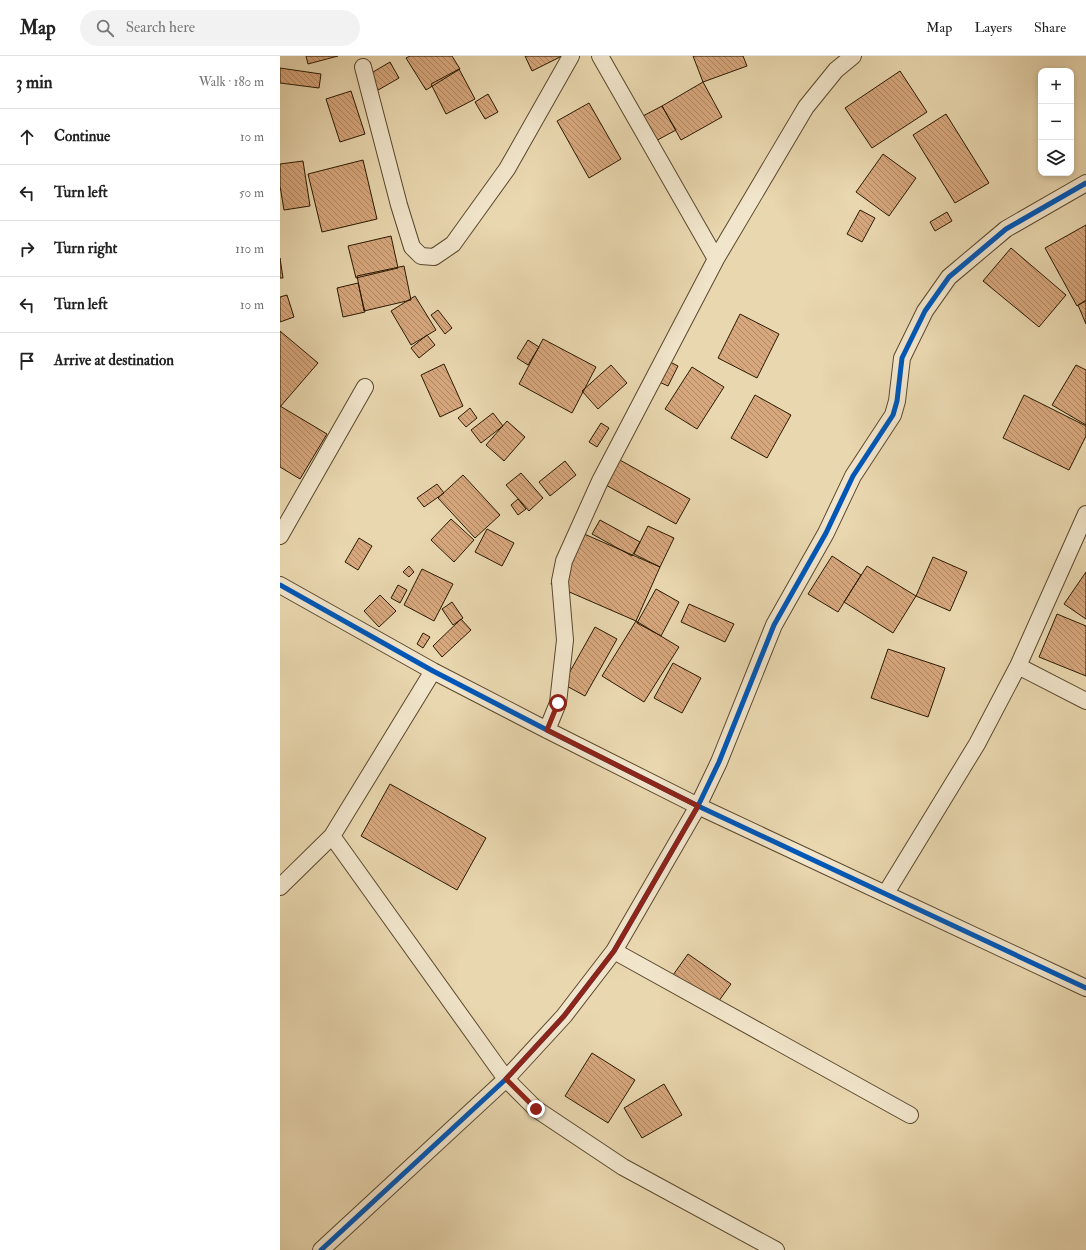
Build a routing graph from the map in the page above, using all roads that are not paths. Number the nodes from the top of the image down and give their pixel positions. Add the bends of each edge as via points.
1 (571, 56) edge
2 (600, 56) edge
3 (852, 56) edge
4 (363, 67) dead end
5 (1086, 183) edge
6 (716, 259) junction
7 (365, 387) dead end
8 (1086, 514) edge
9 (280, 536) edge
10 (280, 585) edge
11 (1018, 666) junction
12 (433, 670) junction
13 (1086, 702) edge
14 (547, 730) junction
15 (698, 806) junction
16 (332, 836) junction
17 (280, 888) edge
18 (886, 893) junction
19 (614, 951) junction
20 (1086, 988) edge
21 (506, 1079) junction
22 (910, 1115) dead end
23 (321, 1250) edge
24 (776, 1250) edge

1 - 4 street via 507,170 453,244 434,257 421,256 412,247
2 - 6 street
3 - 6 street via 836,70 806,108
5 - 15 street via 1006,229 949,277 925,311 902,358 893,415 853,476 826,533 774,625 719,762
6 - 14 street via 600,481 564,561 560,581 565,640 558,703
7 - 9 street
8 - 11 street
10 - 12 street
11 - 13 street
11 - 18 street via 977,744
12 - 14 street
12 - 16 street
14 - 15 street
15 - 18 street
15 - 19 street
16 - 17 street
16 - 21 street
18 - 20 street
19 - 21 street via 564,1016
19 - 22 street
21 - 23 street
21 - 24 street via 536,1109 623,1167

